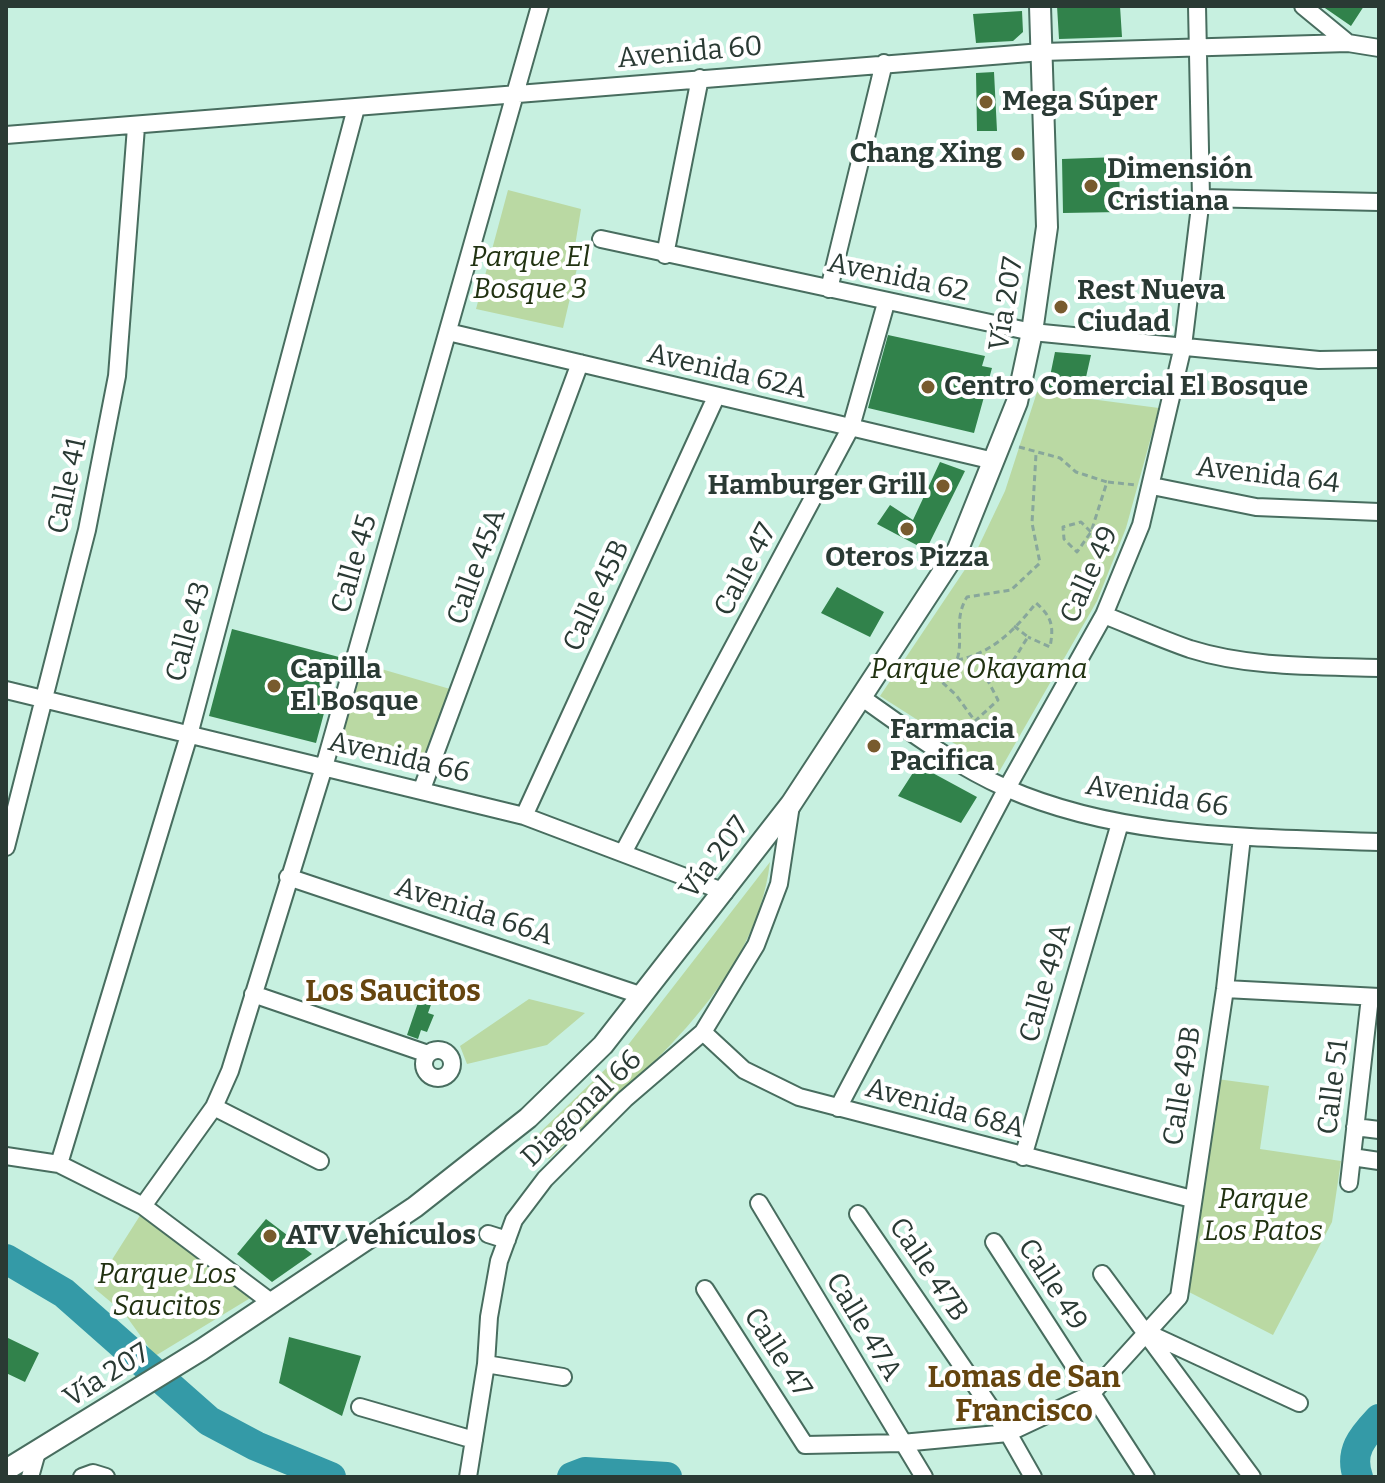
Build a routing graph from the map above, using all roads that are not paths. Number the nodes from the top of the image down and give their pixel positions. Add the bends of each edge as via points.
1 (540, 6) edge
2 (1040, 6) edge
3 (1197, 6) edge
4 (1303, 6) edge
5 (1348, 43) junction
6 (1198, 47) junction
7 (1379, 48) edge
8 (1042, 52) junction
9 (884, 63) junction
10 (700, 78) junction
11 (515, 95) junction
12 (356, 108) junction
13 (136, 127) junction
14 (6, 135) edge
15 (1201, 198) junction
16 (1379, 202) edge
17 (601, 239) dead end
18 (665, 255) junction
19 (829, 289) junction
20 (886, 303) junction
21 (448, 332) junction
22 (1032, 332) junction
23 (1183, 346) junction
24 (1379, 359) edge
25 (580, 363) junction
26 (716, 397) junction
27 (851, 427) junction
28 (994, 461) junction
29 (1152, 486) junction
30 (1379, 512) edge
31 (1104, 615) junction
32 (1379, 668) edge
33 (6, 690) edge
34 (861, 697) junction
35 (42, 698) junction
36 (189, 735) junction
37 (324, 767) junction
38 (1007, 788) junction
39 (422, 789) junction
40 (791, 804) junction
41 (524, 816) junction
42 (1120, 823) junction
43 (1242, 837) junction
44 (1379, 842) edge
45 (6, 847) edge
46 (624, 851) junction
47 (288, 877) junction
48 (725, 892) junction
49 (1225, 989) junction
50 (253, 994) junction
51 (643, 996) junction
52 (1375, 997) edge
53 (703, 1032) junction
54 (428, 1054) dead end
55 (214, 1107) junction
56 (838, 1108) junction
57 (1355, 1127) junction
58 (1379, 1130) edge
59 (6, 1156) edge
60 (1023, 1157) junction
61 (1352, 1157) junction
62 (320, 1161) dead end
63 (1379, 1161) edge
64 (59, 1164) junction
65 (1349, 1183) dead end
66 (1192, 1199) junction
67 (759, 1203) dead end
68 (143, 1206) junction
69 (858, 1214) dead end
70 (488, 1234) dead end
71 (507, 1240) junction
72 (994, 1242) dead end
73 (1102, 1274) dead end
74 (705, 1289) dead end
75 (272, 1303) junction
76 (1148, 1333) junction
77 (486, 1364) junction
78 (563, 1377) dead end
79 (1091, 1394) junction
80 (1299, 1403) dead end
81 (360, 1407) dead end
82 (1008, 1433) junction
83 (474, 1440) junction
84 (902, 1443) junction
85 (37, 1452) junction
86 (6, 1470) edge
87 (30, 1477) edge
88 (82, 1477) edge
89 (106, 1477) edge
90 (468, 1477) edge
91 (924, 1477) edge
92 (1033, 1477) edge
93 (1146, 1477) edge
94 (1252, 1477) edge

1 - 11 street, Calle 45
2 - 8 main road, Vía 207
3 - 6 street, Calle 49
4 - 5 street
5 - 6 street, Avenida 60
5 - 7 street, Avenida 60
6 - 8 street, Avenida 60
6 - 15 street, Calle 49
8 - 9 street, Avenida 60
8 - 22 main road, Vía 207 via 1047,227
9 - 10 street, Avenida 60
9 - 19 street
10 - 11 street, Avenida 60
10 - 18 street
11 - 12 street, Avenida 60
11 - 21 street, Calle 45
12 - 13 street, Avenida 60
12 - 36 street, Calle 43
13 - 14 street, Avenida 60
13 - 35 street, Calle 41 via 117,376 87,530
15 - 16 street
15 - 23 street, Calle 49
17 - 18 street, Avenida 62
18 - 19 street, Avenida 62
19 - 20 street, Avenida 62
20 - 22 street, Avenida 62
20 - 27 street, Calle 47
21 - 25 street, Avenida 62A
21 - 37 street, Calle 45
22 - 23 street, Avenida 62
22 - 28 main road, Vía 207 via 1017,402
23 - 24 street, Avenida 62 via 1319,360
23 - 29 street, Calle 49
25 - 26 street, Avenida 62A
25 - 39 street, Calle 45A
26 - 27 street, Avenida 62A
26 - 41 street, Calle 45B
27 - 28 street, Avenida 62A
27 - 46 street, Calle 47
28 - 34 main road, Vía 207 via 958,549
29 - 30 street, Avenida 64 via 1256,507
29 - 31 street, Calle 49
31 - 32 street via 1191,649 1235,658
31 - 38 street, Calle 49
33 - 35 street, Avenida 66
34 - 38 street, Avenida 66 via 958,764
34 - 40 main road, Vía 207
35 - 36 street, Avenida 66
35 - 45 street, Calle 41
36 - 37 street, Avenida 66
36 - 64 street, Calle 43
37 - 39 street, Avenida 66
37 - 47 street, Calle 45
38 - 42 street, Avenida 66
38 - 56 street, Calle 49
39 - 41 street, Avenida 66
40 - 48 main road, Vía 207
40 - 53 street, Diagonal 66 via 779,884 756,945
41 - 46 street, Avenida 66
42 - 43 street, Avenida 66
42 - 60 street, Calle 49A
43 - 44 street, Avenida 66
43 - 49 street, Calle 49B
46 - 48 street, Avenida 66
47 - 50 street, Calle 45
47 - 51 street, Avenida 66A
48 - 51 main road, Vía 207
49 - 52 street
49 - 66 street, Calle 49B
50 - 54 street
50 - 55 street, Calle 45
51 - 75 main road, Vía 207 via 593,1055 528,1118 453,1180
52 - 57 street, Calle 51
53 - 56 street, Avenida 68A via 744,1070 799,1097
53 - 71 street, Diagonal 66 via 625,1099 545,1179 514,1220
55 - 62 street
55 - 68 street, Calle 45
56 - 60 street, Avenida 68A
57 - 58 street
57 - 61 street, Calle 51
59 - 64 street
60 - 66 street, Avenida 68A
61 - 63 street
61 - 65 street, Calle 51
64 - 68 street
66 - 76 street, Calle 49B via 1179,1297
67 - 84 street, Calle 47A
68 - 75 street
69 - 82 street, Calle 47B
70 - 71 street
71 - 77 street, Diagonal 66 via 489,1317
72 - 79 street, Calle 49
73 - 76 street
74 - 84 street, Calle 47 via 805,1445
75 - 85 main road, Vía 207
76 - 79 street, Calle 49B
76 - 80 street
76 - 94 street
77 - 78 street
77 - 83 street, Diagonal 66
79 - 82 street
79 - 93 street, Calle 49
81 - 83 street
82 - 84 street
82 - 92 street, Calle 47B
83 - 90 street, Diagonal 66
84 - 91 street, Calle 47A
85 - 86 main road, Vía 207
85 - 87 street
88 - 89 street

